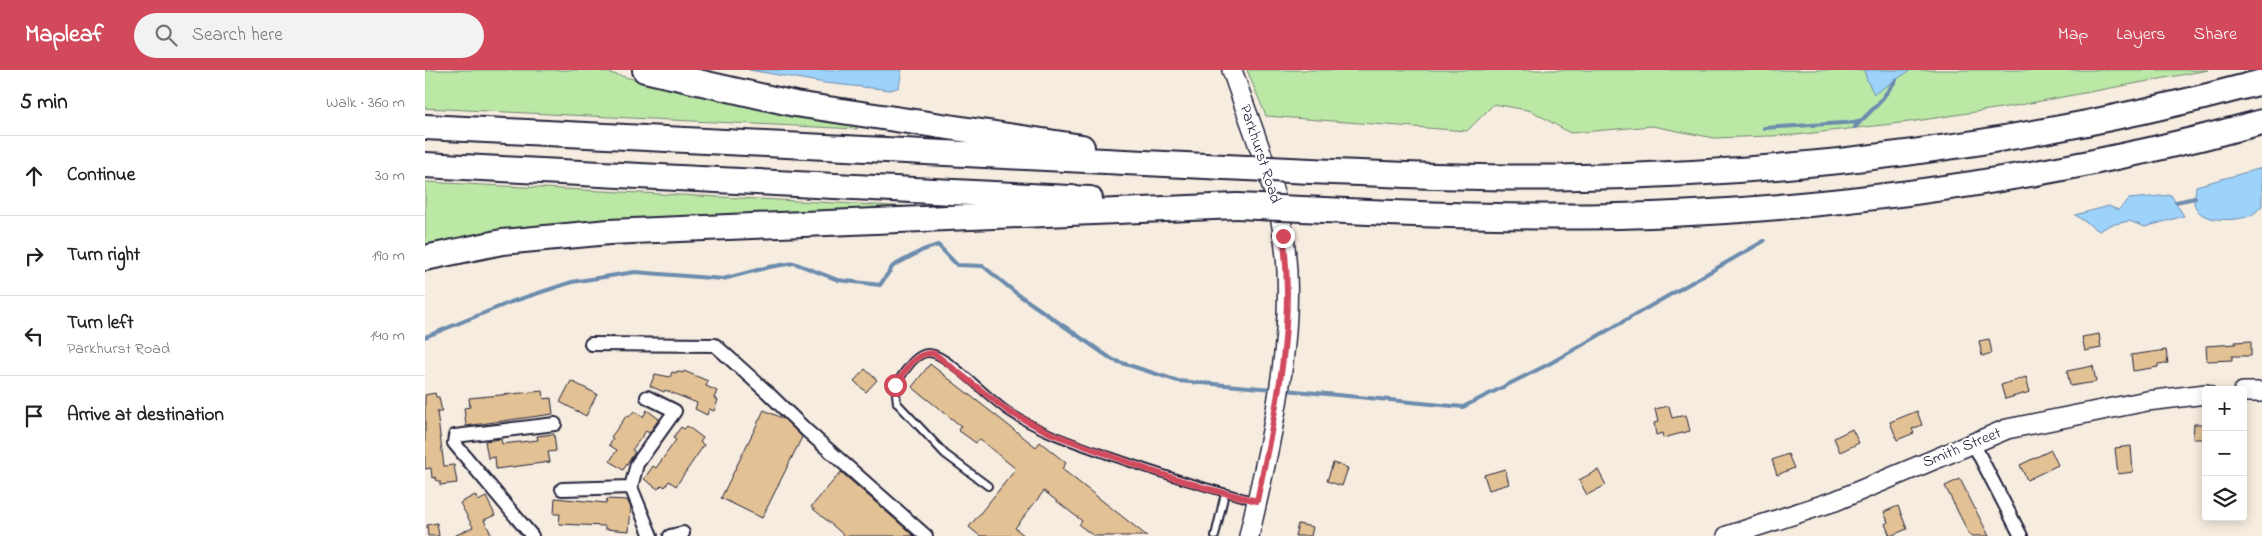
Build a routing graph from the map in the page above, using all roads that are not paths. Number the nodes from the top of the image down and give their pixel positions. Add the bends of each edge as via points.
1 (645, 70) edge
2 (1232, 70) edge
3 (2262, 82) edge
4 (2262, 122) edge
5 (425, 127) edge
6 (425, 164) edge
7 (1225, 167) junction
8 (1237, 206) junction
9 (425, 258) edge
10 (591, 344) dead end
11 (2247, 392) edge
12 (2262, 392) edge
13 (2202, 394) edge
14 (647, 397) dead end
15 (555, 424) dead end
16 (1973, 442) junction
17 (988, 486) dead end
18 (631, 487) junction
19 (563, 489) dead end
20 (1225, 493) junction
21 (1257, 501) junction
22 (683, 534) dead end
23 (532, 536) edge
24 (651, 536) edge
25 (670, 536) edge
26 (926, 536) edge
27 (1215, 536) edge
28 (1249, 536) edge
29 (1727, 536) edge
30 (2021, 536) edge

1 - 7 highway via 795,104
2 - 21 street, Parkhurst Road via 1276,202 1283,236 1287,294 1280,381
3 - 7 highway, bridge via 2128,115 1991,142 1801,165 1559,178
4 - 8 highway, bridge via 2163,147 2034,173 1805,204 1667,214 1572,216 1440,215
5 - 7 highway
6 - 8 highway
8 - 9 highway via 600,232 503,242
10 - 26 street via 715,345
11 - 12 street
13 - 16 street, Smith Street via 2147,401 2048,420 2007,429
14 - 18 street via 675,411 637,464
15 - 23 street via 455,436 455,443
16 - 29 street, Smith Street via 1835,500
16 - 30 street
17 - 20 lane via 945,454 897,403 895,385 924,353 935,354 1009,412 1052,434 1149,470
18 - 19 street
18 - 24 street
20 - 21 lane
20 - 27 lane
21 - 28 street, Parkhurst Road
22 - 25 street

